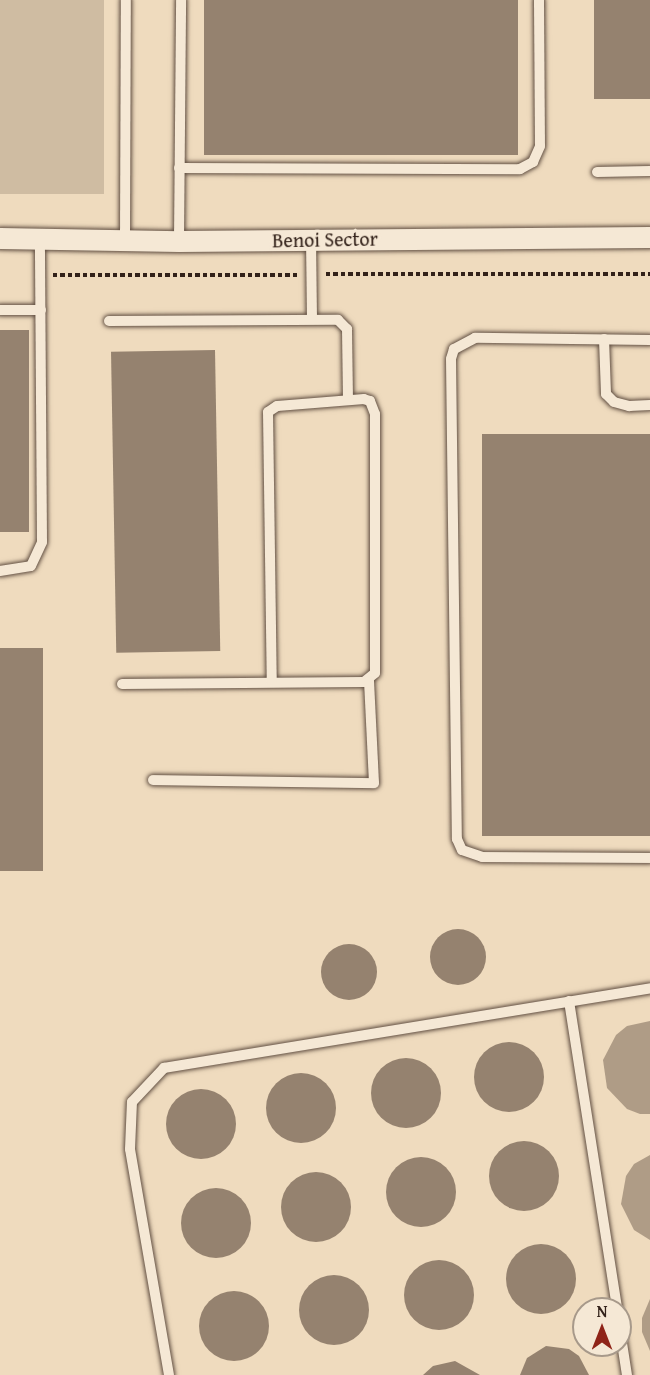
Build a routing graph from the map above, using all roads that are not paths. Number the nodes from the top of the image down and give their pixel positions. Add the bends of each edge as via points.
1 (126, 0) edge
2 (181, 0) edge
3 (539, 0) edge
4 (179, 168) junction
5 (650, 171) edge
6 (597, 172) dead end
7 (650, 237) edge
8 (0, 238) edge
9 (40, 238) junction
10 (311, 238) junction
11 (125, 240) junction
12 (179, 241) junction
13 (0, 310) edge
14 (41, 310) junction
15 (312, 319) junction
16 (109, 321) dead end
17 (604, 339) junction
18 (650, 340) edge
19 (348, 399) junction
20 (650, 405) edge
21 (0, 571) edge
22 (369, 679) junction
23 (272, 682) junction
24 (122, 684) dead end
25 (153, 780) dead end
26 (650, 858) edge
27 (650, 988) edge
28 (569, 1001) junction
29 (615, 1297) edge
30 (624, 1357) edge
31 (169, 1375) edge
32 (627, 1375) edge

1 - 11 lane
2 - 4 lane
3 - 4 lane via 540,147 533,162 520,170
4 - 12 lane
5 - 6 lane
7 - 10 street, Benoi Sector
8 - 9 street, Benoi Sector
9 - 11 street, Benoi Sector
9 - 14 lane
10 - 12 street, Benoi Sector
10 - 15 lane
11 - 12 street, Benoi Sector
13 - 14 lane
14 - 21 lane via 42,542 31,566
15 - 16 lane
15 - 19 lane via 345,322
17 - 18 lane
17 - 20 lane via 606,394 614,402 628,406
17 - 26 lane via 475,338 454,349 451,359 457,839 462,850 482,857
19 - 22 lane via 364,399 375,407 377,667
19 - 23 lane via 277,406 268,412
22 - 23 lane
22 - 25 lane via 374,783
23 - 24 lane
27 - 28 lane
28 - 29 lane
28 - 31 lane via 164,1068 132,1102 130,1149
30 - 32 lane

